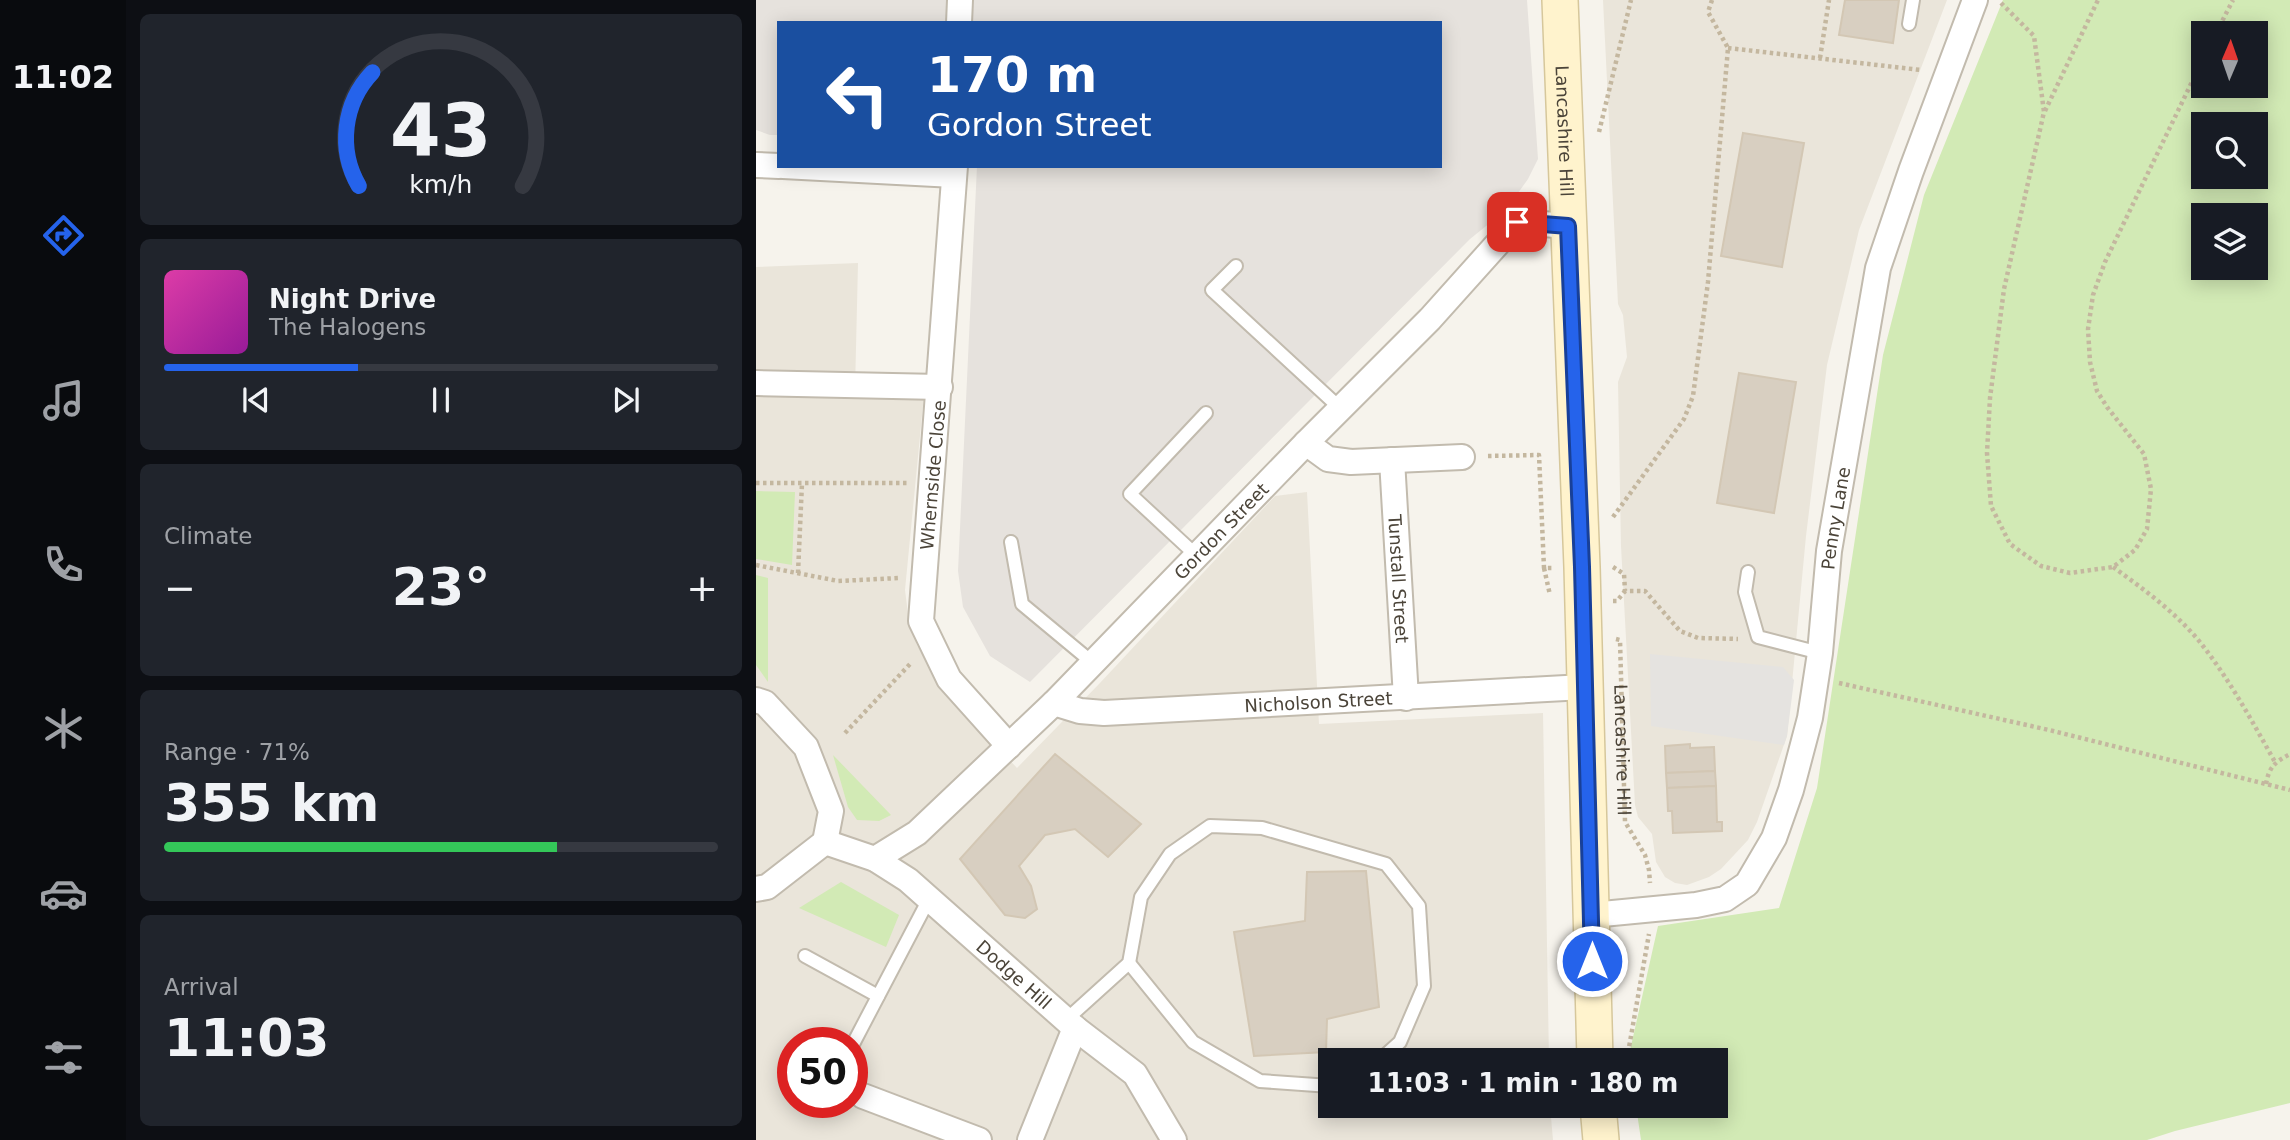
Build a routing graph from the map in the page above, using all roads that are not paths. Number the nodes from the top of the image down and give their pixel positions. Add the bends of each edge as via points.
1 (960, 0) edge
2 (1560, 0) edge
3 (1913, 0) edge
4 (1975, 0) edge
5 (959, 21) edge
6 (1909, 24) dead end
7 (756, 165) edge
8 (777, 166) edge
9 (850, 168) edge
10 (954, 171) edge
11 (1568, 226) junction
12 (1236, 266) dead end
13 (756, 383) edge
14 (940, 387) junction
15 (1341, 409) junction
16 (1206, 413) dead end
17 (1306, 443) junction
18 (1462, 457) road end
19 (1392, 460) junction
20 (1011, 542) dead end
21 (1197, 556) junction
22 (1748, 572) dead end
23 (1819, 653) junction
24 (1093, 663) junction
25 (1584, 687) junction
26 (1406, 698) junction
27 (756, 700) edge
28 (1054, 703) junction
29 (1009, 746) junction
30 (825, 842) junction
31 (875, 859) junction
32 (756, 889) edge
33 (929, 899) junction
34 (1592, 915) junction
35 (805, 956) dead end
36 (1129, 963) junction
37 (878, 996) junction
38 (1071, 1024) junction
39 (862, 1027) edge
40 (1393, 1048) edge
41 (1595, 1048) edge
42 (1318, 1085) edge
43 (868, 1098) edge
44 (1599, 1118) edge
45 (979, 1140) edge
46 (1030, 1140) edge
47 (1174, 1140) edge
48 (1601, 1140) edge

1 - 5 street
2 - 11 main road, Lancashire Hill
3 - 6 lane
4 - 23 street, Penny Lane via 1878,268 1829,551
7 - 8 street
9 - 10 street
10 - 14 street, Whernside Close
11 - 15 street, Gordon Street via 1517,222
11 - 25 main road, Lancashire Hill
12 - 15 lane via 1212,290
13 - 14 street
14 - 29 street, Whernside Close via 921,621 949,679
15 - 17 street, Gordon Street
16 - 21 lane via 1130,494
17 - 19 street via 1328,459
17 - 21 street, Gordon Street
18 - 19 street
19 - 26 street, Tunstall Street
20 - 24 lane via 1022,604
21 - 24 street, Gordon Street
22 - 23 lane via 1745,592 1758,637
23 - 34 street, Penny Lane via 1810,718 1791,790 1774,838 1747,884 1725,899 1696,905
24 - 28 street, Gordon Street
25 - 26 street, Nicholson Street
25 - 34 main road, Lancashire Hill
26 - 28 street, Nicholson Street via 1104,713
27 - 30 street via 765,703 806,747 831,811
28 - 29 street, Gordon Street
29 - 31 street, Gordon Street via 917,833
30 - 31 street, Dodge Hill
30 - 32 street via 767,887
31 - 33 street, Dodge Hill
33 - 37 lane
33 - 38 street, Dodge Hill
34 - 41 main road, Lancashire Hill
35 - 37 lane
36 - 38 lane
36 - 40 lane via 1141,897 1170,854 1210,826 1262,828 1386,864 1419,906 1424,986
36 - 42 lane via 1193,1042 1261,1082
37 - 39 lane
38 - 46 street
38 - 47 street, Dodge Hill via 1135,1074
43 - 45 street
44 - 48 main road

